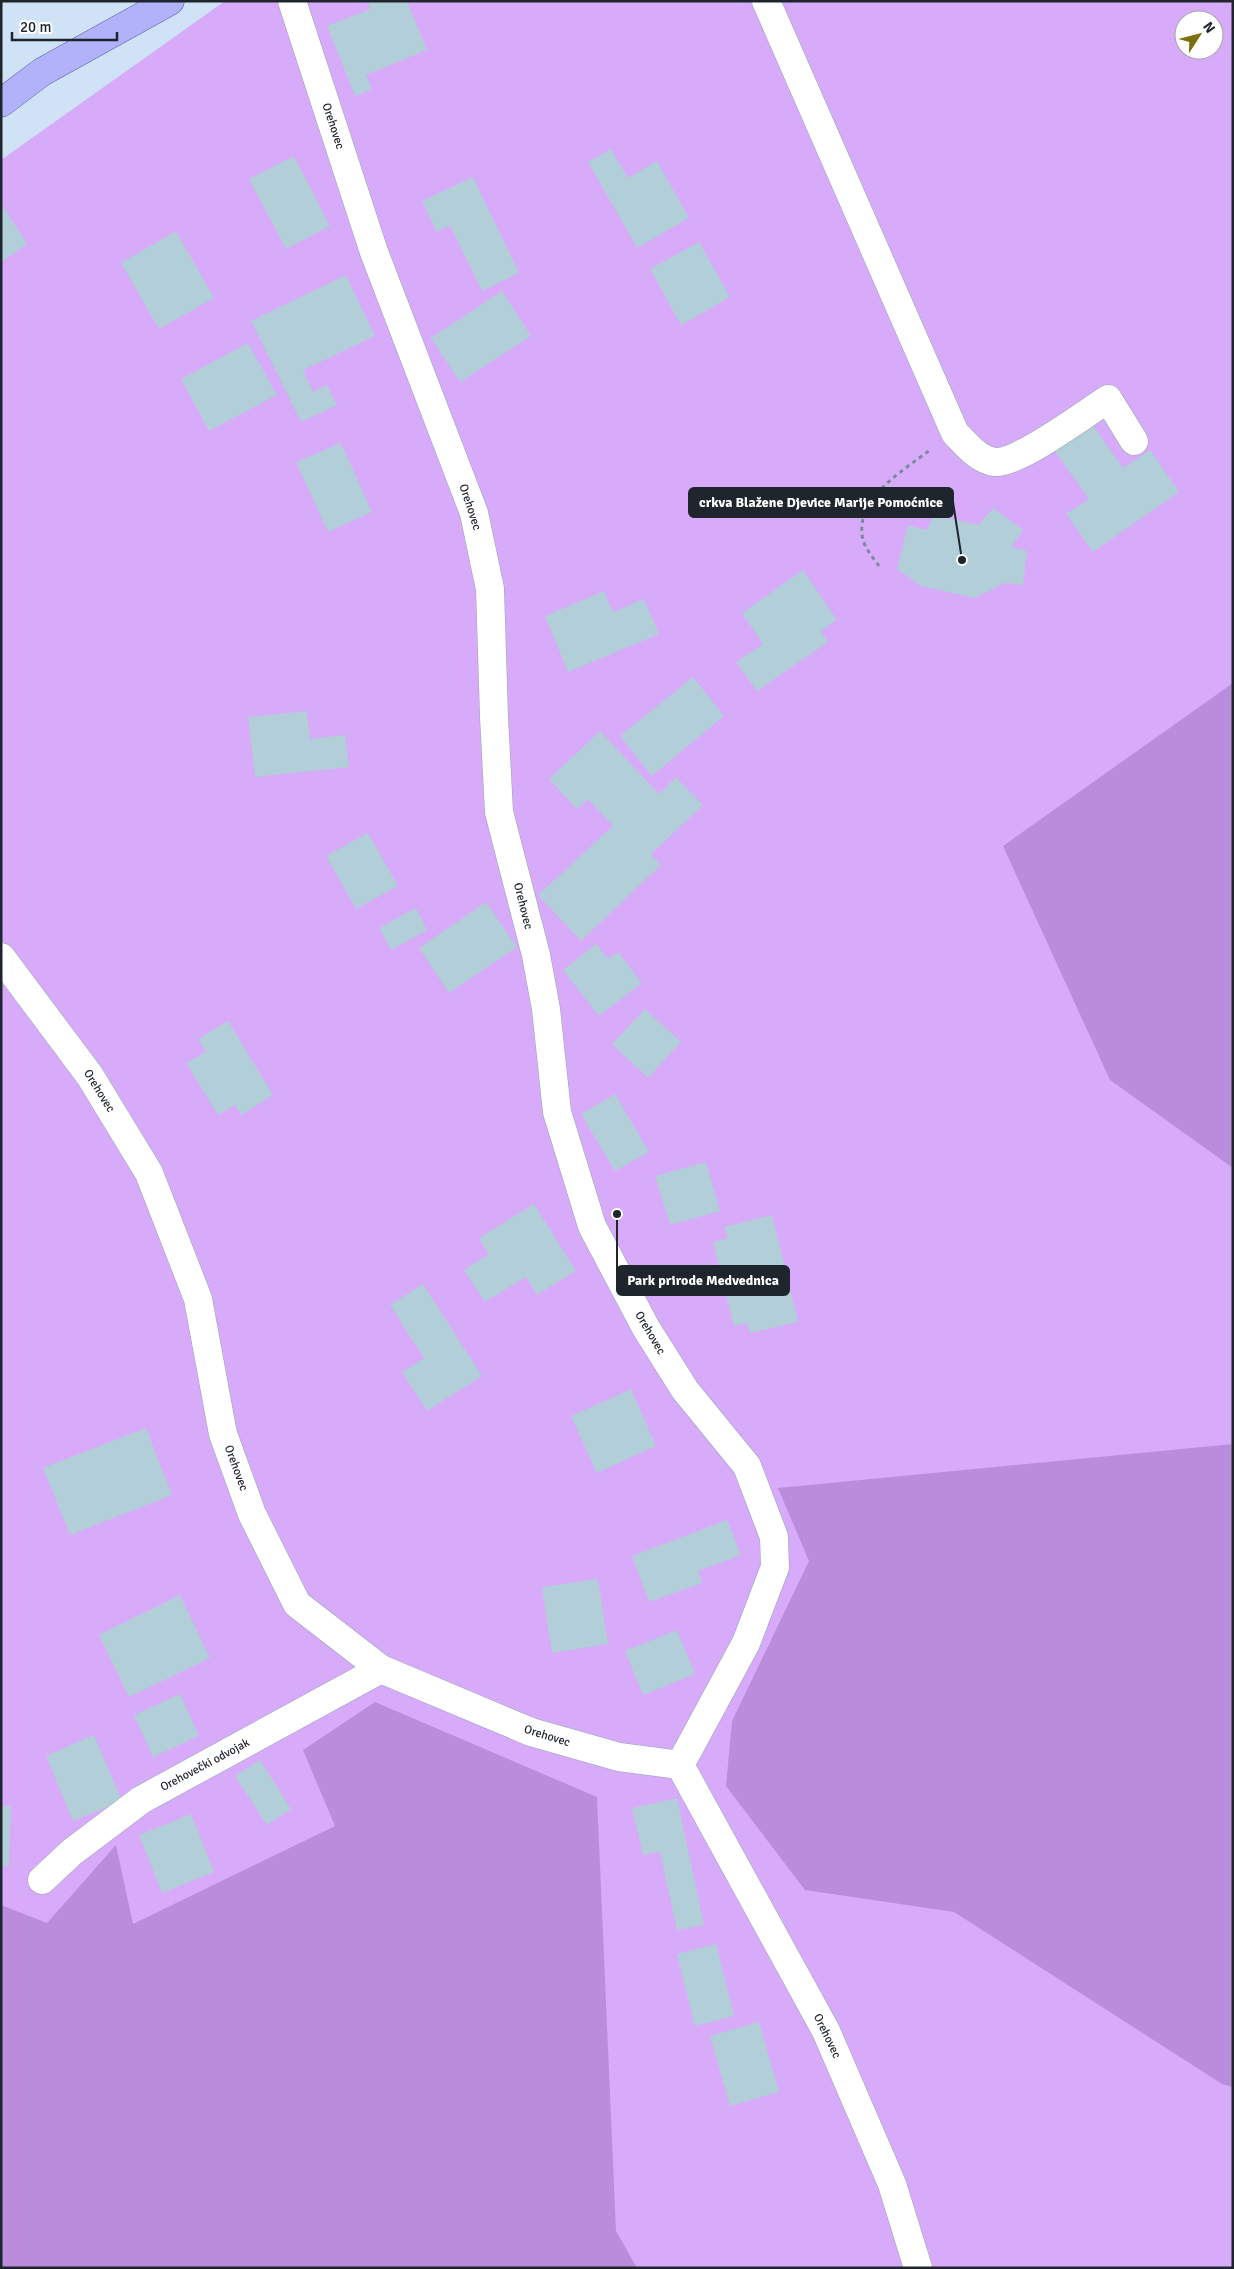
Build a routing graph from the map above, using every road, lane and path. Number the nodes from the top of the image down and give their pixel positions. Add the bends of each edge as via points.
1 (170, 1) edge
2 (292, 1) edge
3 (766, 1) edge
4 (1, 103) edge
5 (955, 433) junction
6 (1134, 441) dead end
7 (879, 566) dead end
8 (1, 956) edge
9 (381, 1669) junction
10 (680, 1764) junction
11 (42, 1880) dead end
12 (918, 2268) edge

1 - 4 main road via 42,72
2 - 10 street, Orehovec via 374,252 474,513 490,589 500,812 536,955 546,1009 557,1112 592,1226 646,1328 685,1390 747,1466 774,1537 775,1568 746,1643
3 - 5 street
5 - 6 street via 978,455 995,462 1017,457 1108,399
5 - 7 path via 883,488 869,505 863,520 863,540
8 - 9 street, Orehovec via 90,1076 149,1173 198,1299 223,1434 252,1514 297,1604
9 - 10 street, Orehovec via 532,1732 619,1757
9 - 11 street, Orehovečki odvojak via 141,1800 72,1852
10 - 12 street, Orehovec via 826,2031 892,2184

